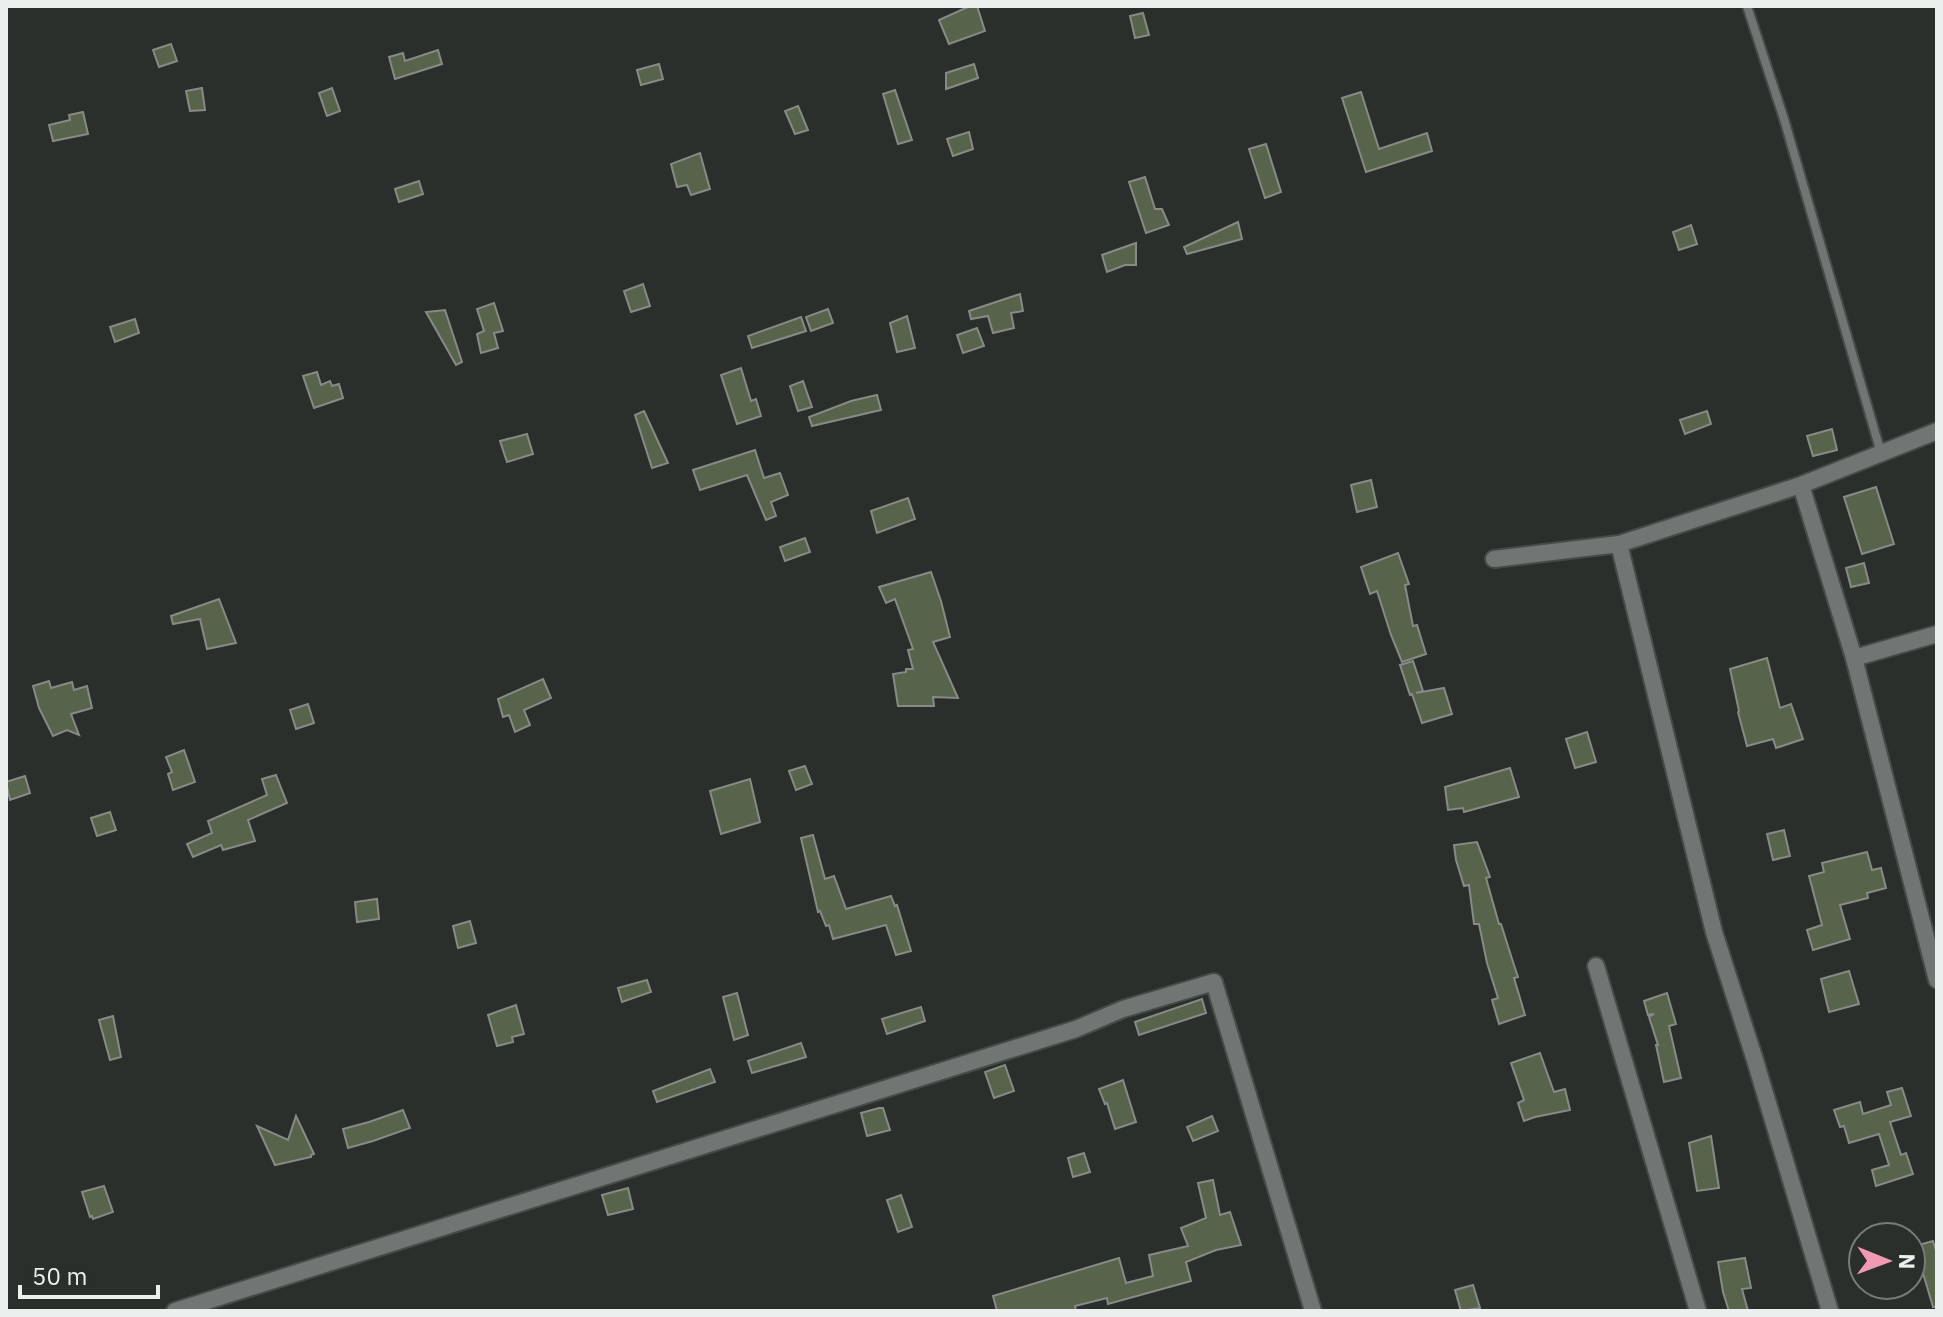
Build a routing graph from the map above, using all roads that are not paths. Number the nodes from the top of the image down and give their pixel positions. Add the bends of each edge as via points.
1 (1747, 6) edge
2 (1937, 431) edge
3 (1881, 453) junction
4 (1801, 485) junction
5 (1619, 544) junction
6 (1494, 559) dead end
7 (1937, 634) edge
8 (1854, 658) junction
9 (1596, 966) dead end
10 (1937, 980) edge
11 (175, 1311) edge
12 (1313, 1311) edge
13 (1698, 1311) edge
14 (1830, 1311) edge

1 - 3 lane
2 - 3 street
3 - 4 street
4 - 5 street
4 - 8 street
5 - 6 street
5 - 14 street via 1714,932
7 - 8 street
8 - 10 street
9 - 13 street
11 - 12 street via 1214,982

